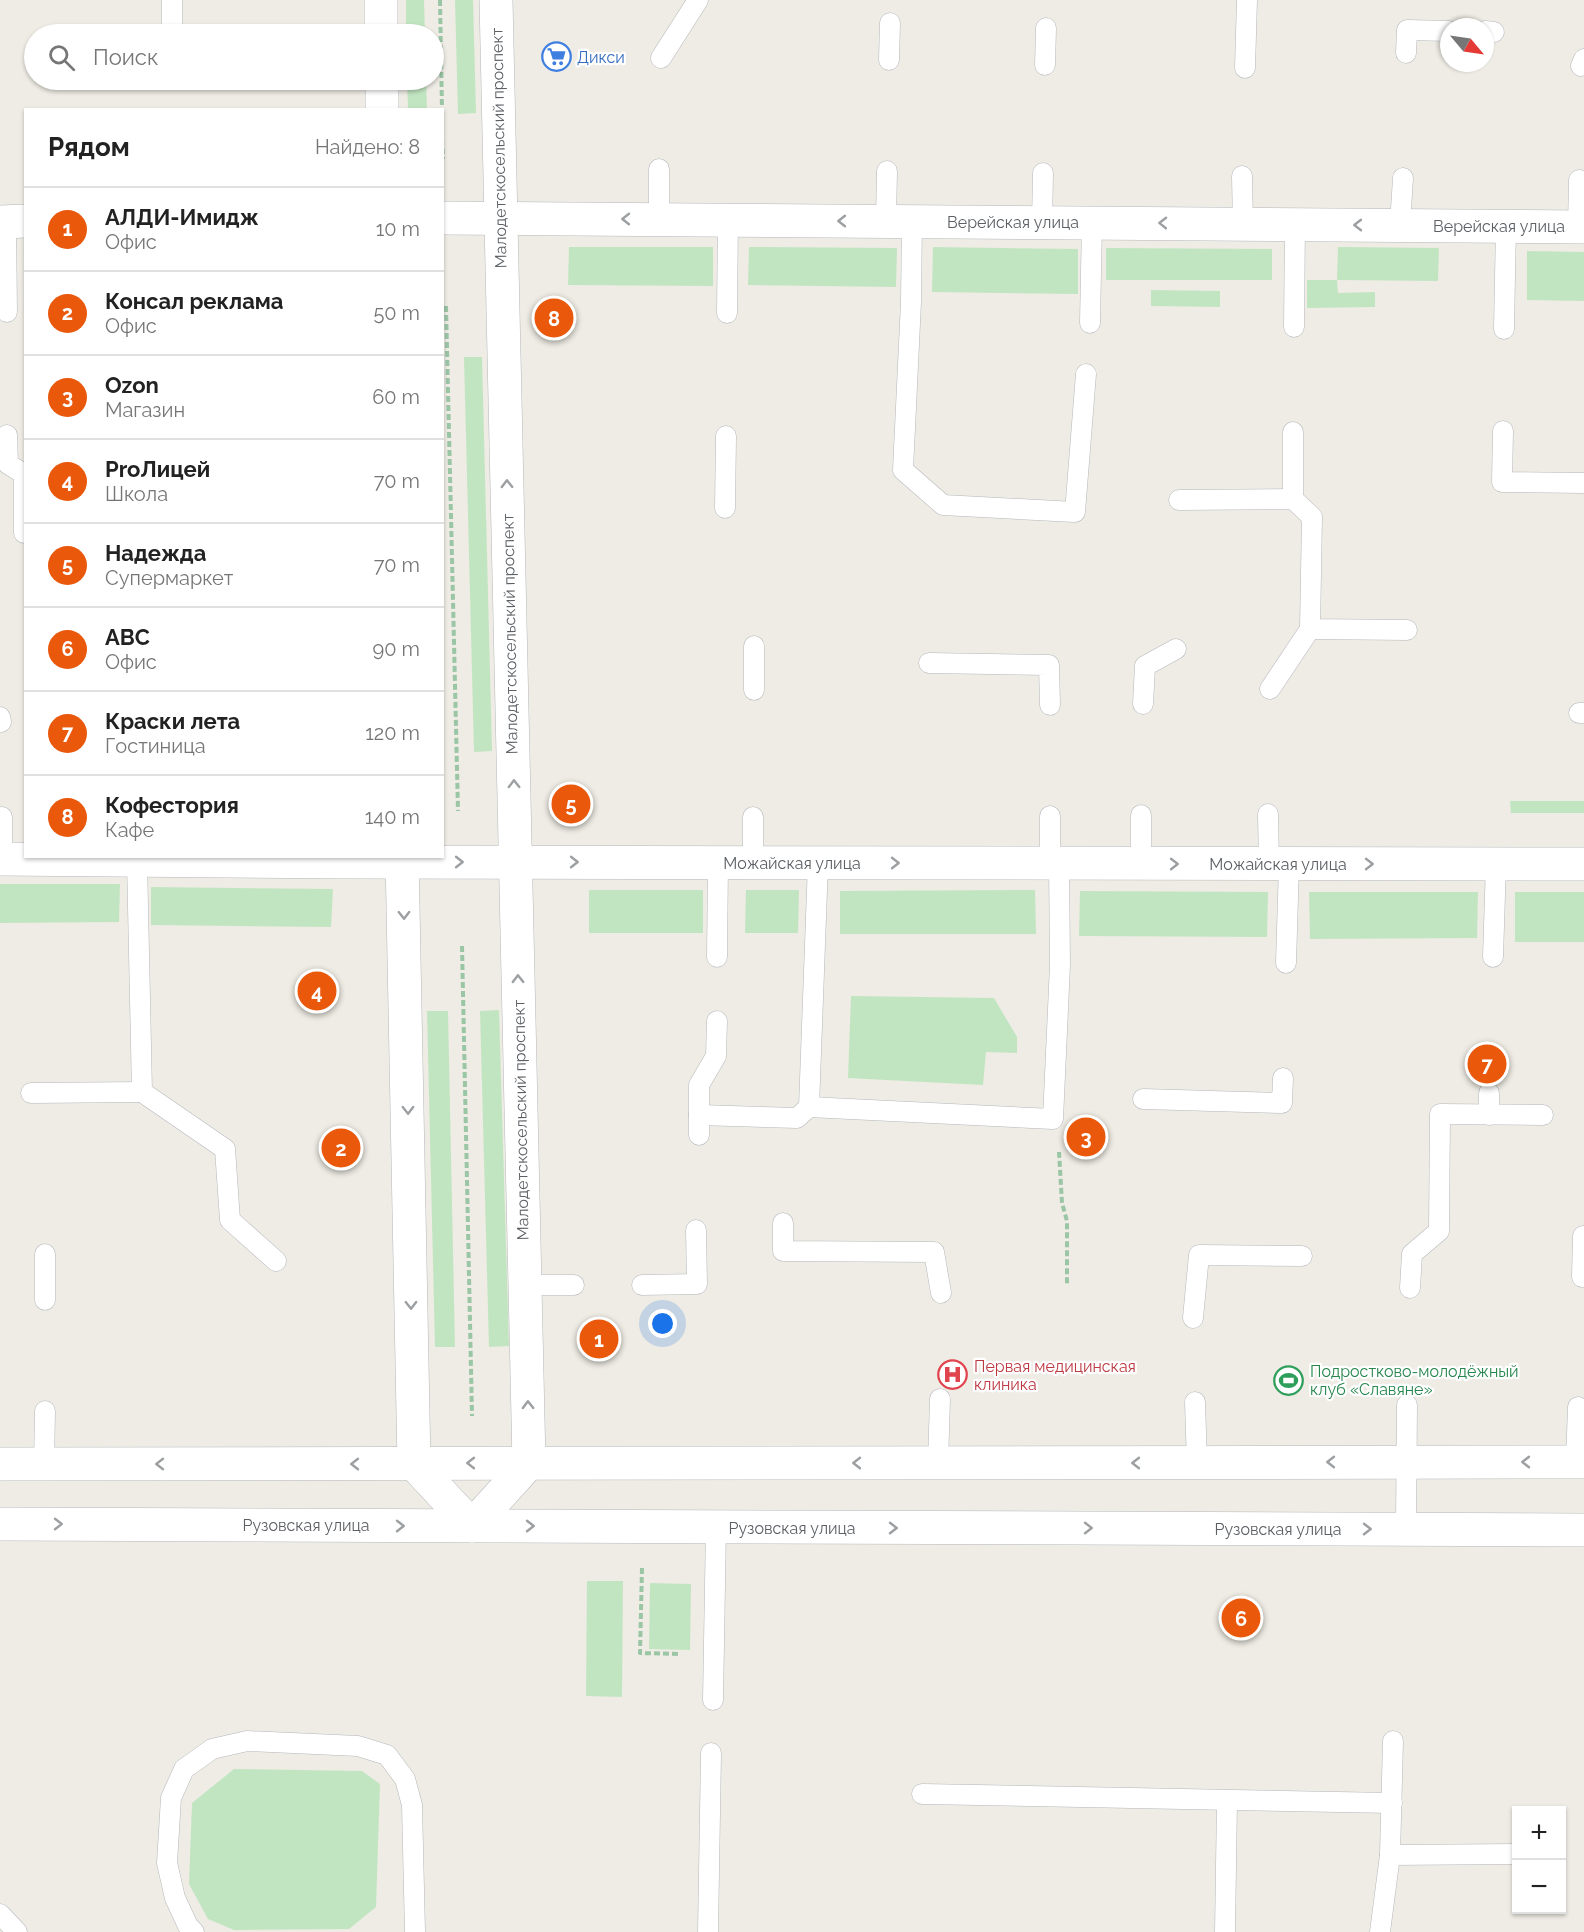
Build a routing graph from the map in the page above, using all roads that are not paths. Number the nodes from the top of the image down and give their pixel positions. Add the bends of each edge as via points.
1 (172, 0) edge
2 (381, 0) edge
3 (496, 0) edge
4 (698, 0) edge
5 (1246, 0) edge
6 (890, 23) dead end
7 (172, 24) edge
8 (381, 24) edge
9 (1046, 28) dead end
10 (1440, 31) edge
11 (1406, 53) dead end
12 (661, 58) dead end
13 (889, 60) dead end
14 (1045, 65) dead end
15 (1245, 68) dead end
16 (382, 90) edge
17 (382, 108) edge
18 (659, 169) dead end
19 (887, 171) dead end
20 (1043, 173) dead end
21 (1242, 176) dead end
22 (1403, 178) dead end
23 (1578, 180) dead end
24 (444, 218) edge
25 (501, 218) junction
26 (659, 219) junction
27 (728, 220) junction
28 (11, 221) edge
29 (899, 221) junction
30 (1042, 223) junction
31 (1092, 223) junction
32 (1243, 224) junction
33 (1295, 224) junction
34 (1400, 225) junction
35 (1506, 226) junction
36 (1581, 226) edge
37 (7, 312) dead end
38 (727, 313) dead end
39 (1090, 323) dead end
40 (1294, 327) dead end
41 (1504, 329) dead end
42 (1086, 374) dead end
43 (1503, 431) dead end
44 (1293, 432) dead end
45 (7, 435) dead end
46 (726, 436) dead end
47 (1584, 483) edge
48 (1293, 499) junction
49 (1179, 500) dead end
50 (725, 508) dead end
51 (24, 533) dead end
52 (1310, 629) junction
53 (1407, 630) dead end
54 (754, 646) dead end
55 (1176, 649) dead end
56 (929, 663) dead end
57 (754, 690) dead end
58 (1270, 690) dead end
59 (1143, 704) dead end
60 (1050, 705) dead end
61 (1268, 814) dead end
62 (1141, 815) dead end
63 (1050, 816) dead end
64 (2, 817) dead end
65 (753, 818) dead end
66 (1, 859) edge
67 (402, 859) edge
68 (136, 860) junction
69 (516, 861) junction
70 (718, 863) junction
71 (753, 863) junction
72 (818, 863) junction
73 (1054, 863) junction
74 (1141, 863) junction
75 (1279, 864) junction
76 (1496, 864) junction
77 (1584, 864) edge
78 (717, 957) dead end
79 (1493, 957) dead end
80 (1287, 963) dead end
81 (717, 1021) dead end
82 (1283, 1078) dead end
83 (142, 1092) junction
84 (31, 1093) dead end
85 (1489, 1093) dead end
86 (1143, 1099) dead end
87 (810, 1107) junction
88 (1489, 1115) junction
89 (1543, 1115) dead end
90 (783, 1223) dead end
91 (696, 1230) dead end
92 (1584, 1236) edge
93 (45, 1254) dead end
94 (1302, 1256) dead end
95 (276, 1261) dead end
96 (1582, 1277) dead end
97 (525, 1285) junction
98 (574, 1285) dead end
99 (642, 1285) dead end
100 (1410, 1288) dead end
101 (941, 1293) dead end
102 (45, 1300) dead end
103 (1193, 1318) dead end
104 (940, 1399) dead end
105 (1195, 1401) dead end
106 (1407, 1405) dead end
107 (1578, 1407) dead end
108 (45, 1411) dead end
109 (1197, 1462) junction
110 (1406, 1462) junction
111 (1580, 1462) edge
112 (529, 1463) junction
113 (939, 1463) junction
114 (0, 1464) edge
115 (44, 1464) junction
116 (414, 1464) junction
117 (0, 1524) edge
118 (472, 1526) junction
119 (716, 1527) junction
120 (1406, 1529) junction
121 (1584, 1530) edge
122 (712, 1700) dead end
123 (1393, 1740) dead end
124 (711, 1754) dead end
125 (922, 1794) dead end
126 (1227, 1801) junction
127 (1392, 1803) junction
128 (1512, 1854) edge
129 (1390, 1855) junction
130 (0, 1914) edge
131 (17, 1932) edge
132 (194, 1932) edge
133 (415, 1932) edge
134 (708, 1932) edge
135 (1225, 1932) edge
136 (1380, 1932) edge

1 - 7 lane
2 - 8 street
3 - 25 street, Малодетскосельский проспект
4 - 12 lane
5 - 15 lane
6 - 13 lane
9 - 14 lane
10 - 11 lane via 1407,30
16 - 17 street
18 - 26 lane
19 - 29 lane
20 - 30 lane
21 - 32 lane
22 - 34 lane
23 - 36 lane
24 - 25 street, Верейская улица
26 -> 25 street, Верейская улица
69 -> 25 street, Малодетскосельский проспект
26 - 27 street, Верейская улица
29 -> 27 street, Верейская улица
27 - 38 lane
28 - 37 lane
29 - 30 street, Верейская улица
29 - 42 lane via 911,302 903,470 943,505 1075,512
30 - 31 street, Верейская улица
32 -> 31 street, Верейская улица
31 - 39 lane
32 - 33 street, Верейская улица
34 -> 33 street, Верейская улица
33 - 40 lane
34 - 35 street, Верейская улица
35 - 36 street, Верейская улица
35 - 41 lane
43 - 47 lane via 1502,482
44 - 48 lane
45 - 51 lane via 8,464 24,474
46 - 50 lane
48 - 49 lane
48 - 52 lane via 1312,517
52 - 53 lane
52 - 58 lane
54 - 57 lane
55 - 59 lane via 1145,666
56 - 60 lane via 1049,665
61 - 75 lane
62 - 74 lane
63 - 73 lane
64 - 66 lane
65 - 71 lane
66 - 68 street, Можайская улица
67 - 68 street, Можайская улица
67 -> 69 street, Можайская улица
67 -> 116 street
68 - 83 lane
69 -> 70 street, Можайская улица
97 -> 69 street, Малодетскосельский проспект
70 - 71 street, Можайская улица
70 - 78 lane
71 - 72 street, Можайская улица
72 -> 73 street, Можайская улица
72 - 87 lane
73 - 74 street, Можайская улица
73 - 87 lane via 1060,965 1053,1119
74 -> 75 street, Можайская улица
75 -> 76 street, Можайская улица
75 - 80 lane
76 - 77 street, Можайская улица
76 - 79 lane
81 - 87 lane via 716,1056 699,1084 699,1125 784,1123
82 - 86 lane via 1282,1103
83 - 84 lane
83 - 95 lane via 225,1149 230,1220
85 - 88 lane
88 - 89 lane
88 - 100 lane via 1440,1114 1439,1232 1412,1254
90 - 101 lane via 783,1251 934,1252
91 - 99 lane via 697,1284
92 - 96 lane
93 - 102 lane
94 - 103 lane via 1199,1255
97 - 98 lane
112 -> 97 street, Малодетскосельский проспект
104 - 113 lane
105 - 109 lane
106 - 110 lane
107 - 111 lane
108 - 115 lane
110 -> 109 street
109 -> 113 street
111 -> 110 street
110 - 120 lane
113 -> 112 street
112 -> 116 street
112 - 118 street
114 - 115 street
116 -> 115 street
116 - 118 street
117 -> 118 street, Рузовская улица
118 -> 119 street, Рузовская улица
119 -> 120 street, Рузовская улица
119 - 122 lane
120 - 121 street, Рузовская улица
123 - 127 lane
124 - 134 lane
125 - 126 lane
126 - 127 lane
126 - 135 lane
127 - 129 lane
128 - 129 lane
129 - 136 lane
130 - 131 lane
132 - 133 lane via 175,1898 167,1863 171,1798 184,1769 212,1749 248,1742 358,1746 387,1755 405,1779 412,1805

